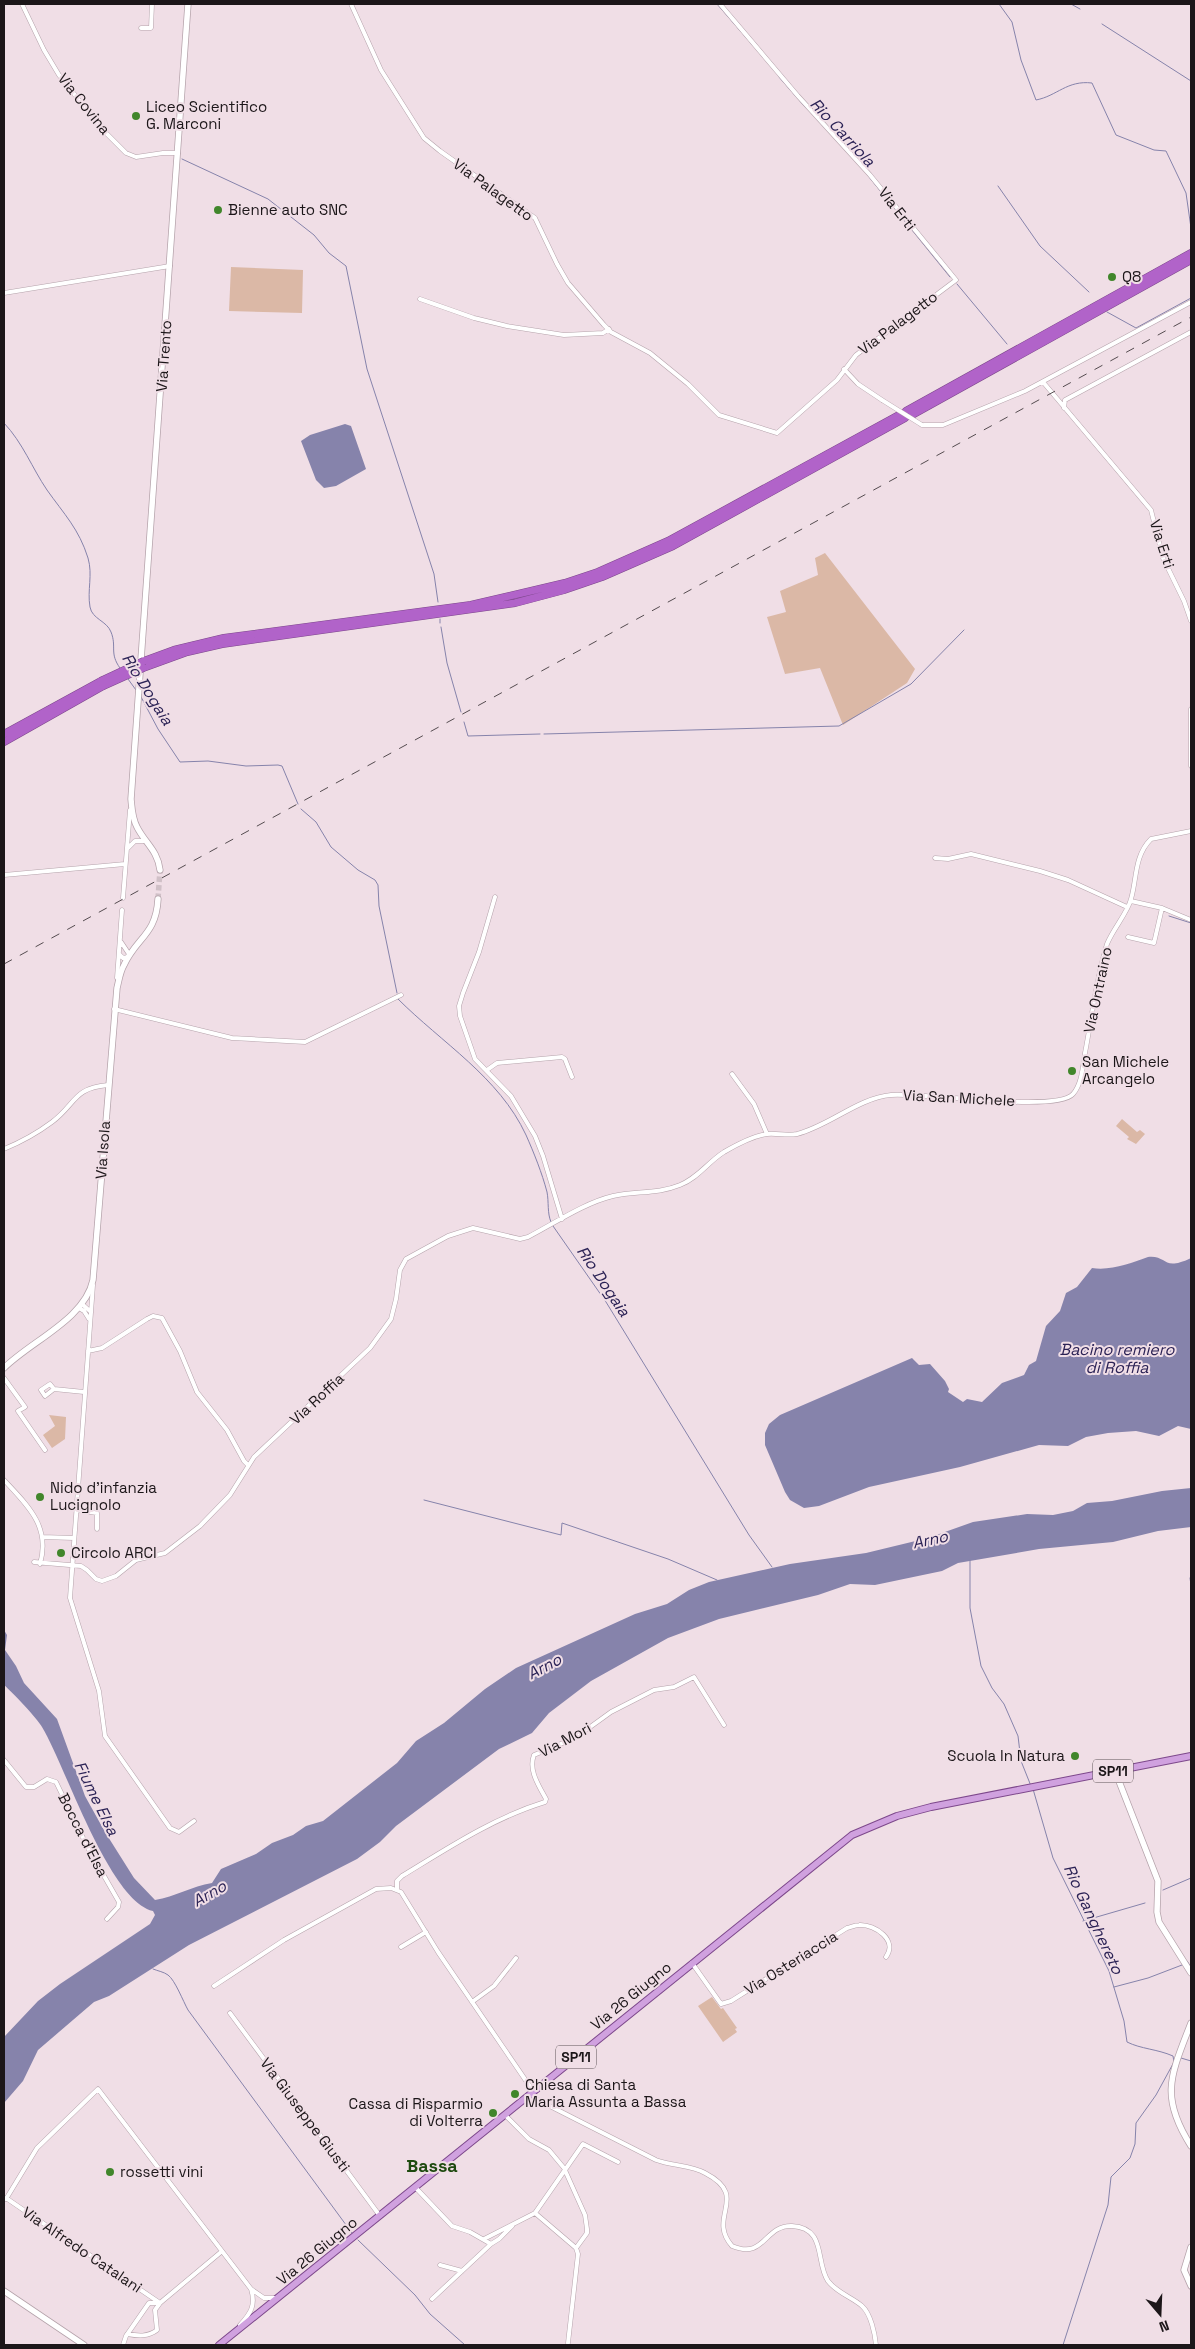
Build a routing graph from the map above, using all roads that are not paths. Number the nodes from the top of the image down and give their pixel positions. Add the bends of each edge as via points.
1 (22, 4) edge
2 (152, 4) edge
3 (188, 4) edge
4 (351, 4) edge
5 (720, 4) edge
6 (141, 28) dead end
7 (178, 153) junction
8 (1191, 253) edge
9 (1191, 260) edge
10 (170, 266) junction
11 (956, 280) joint
12 (4, 293) edge
13 (420, 299) dead end
14 (1191, 302) edge
15 (608, 329) junction
16 (1191, 332) edge
17 (844, 369) junction
18 (1044, 382) junction
19 (1064, 408) junction
20 (906, 415) junction
21 (1191, 621) edge
22 (102, 683) junction
23 (1191, 709) edge
24 (4, 734) edge
25 (4, 742) edge
26 (1191, 766) edge
27 (131, 799) junction
28 (1191, 831) edge
29 (140, 832) junction
30 (128, 838) junction
31 (133, 842) junction
32 (149, 843) junction
33 (127, 850) junction
34 (935, 858) dead end
35 (125, 864) junction
36 (160, 870) tunnel mouth
37 (4, 875) edge
38 (495, 897) dead end
39 (123, 898) dead end
40 (158, 899) tunnel mouth
41 (1131, 901) junction
42 (1127, 907) junction
43 (1162, 908) junction
44 (122, 910) dead end
45 (1191, 920) edge
46 (1128, 938) dead end
47 (140, 943) junction
48 (122, 950) junction
49 (128, 957) junction
50 (117, 988) junction
51 (401, 995) dead end
52 (114, 1009) junction
53 (487, 1070) junction
54 (732, 1074) dead end
55 (572, 1077) dead end
56 (108, 1085) junction
57 (1068, 1097) joint
58 (767, 1134) junction
59 (4, 1149) edge
60 (562, 1219) junction
61 (556, 1222) joint
62 (93, 1280) junction
63 (81, 1306) junction
64 (91, 1312) junction
65 (90, 1320) junction
66 (88, 1352) junction
67 (4, 1368) edge
68 (4, 1378) edge
69 (54, 1390) dead end
70 (84, 1392) junction
71 (45, 1450) dead end
72 (248, 1465) junction
73 (4, 1480) edge
74 (76, 1510) junction
75 (97, 1529) dead end
76 (42, 1537) junction
77 (74, 1538) junction
78 (34, 1562) dead end
79 (40, 1564) junction
80 (71, 1564) junction
81 (724, 1725) dead end
82 (1191, 1756) edge
83 (4, 1760) edge
84 (1115, 1771) junction
85 (194, 1822) dead end
86 (397, 1890) junction
87 (107, 1919) dead end
88 (426, 1932) junction
89 (401, 1947) dead end
90 (886, 1957) dead end
91 (516, 1958) dead end
92 (692, 1963) junction
93 (1191, 1972) edge
94 (214, 1986) dead end
95 (472, 2002) junction
96 (230, 2013) dead end
97 (1191, 2023) edge
98 (532, 2092) junction
99 (505, 2114) junction
100 (1191, 2146) edge
101 (618, 2162) dead end
102 (564, 2168) junction
103 (415, 2187) junction
104 (5, 2198) edge
105 (534, 2213) junction
106 (380, 2216) junction
107 (513, 2224) junction
108 (484, 2239) junction
109 (491, 2244) junction
110 (1191, 2247) edge
111 (576, 2248) junction
112 (221, 2252) junction
113 (440, 2265) dead end
114 (462, 2271) junction
115 (1191, 2286) edge
116 (251, 2290) junction
117 (4, 2291) edge
118 (279, 2298) junction
119 (432, 2299) dead end
120 (160, 2302) junction
121 (127, 2334) junction
122 (231, 2336) junction
123 (568, 2343) dead end
124 (83, 2345) edge
125 (123, 2345) edge
126 (219, 2345) edge
127 (876, 2345) edge

1 - 7 street, Via Covina via 59,75 102,129 126,153 136,157
2 - 6 street via 150,28
3 - 7 street, Via Trento
4 - 15 street, Via Palagetto via 381,70 424,138 535,218 568,283
5 - 11 street, Via Erti via 870,175
7 - 10 street, Via Trento
8 - 20 highway
9 - 20 highway
10 - 12 street
10 - 27 street, Via Trento
11 - 17 street, Via Palagetto via 856,354
13 - 15 street via 474,318 547,333 603,333
14 - 18 street
15 - 17 street, Via Palagetto via 650,353 719,415 771,432 781,430
16 - 19 street via 1065,400
17 - 18 street, bridge via 858,384 922,424 948,424
18 - 19 street, Via Erti
19 - 21 street, Via Erti via 1151,510 1163,558
20 - 22 highway, bridge via 668,541 566,583 471,605 224,638 174,650
22 - 24 highway
22 - 25 highway
23 - 26 street
27 - 29 street via 134,821
27 - 30 street
28 - 41 street, Via Ontraino via 1157,837 1146,844 1134,876
29 - 30 street via 132,832
29 - 31 street
29 - 32 street
30 - 31 street
30 - 33 street
31 - 32 street
31 - 33 street
32 - 36 street
33 - 35 street
34 - 42 street via 970,854 1040,871
35 - 37 street
35 - 39 street
38 - 53 street via 459,1006 475,1059
40 - 47 street, Via Isola via 155,920
41 - 42 street, Via Ontraino
41 - 43 street
42 - 57 street, Via Ontraino via 1108,944 1081,1076 1074,1093
43 - 45 street
43 - 46 street via 1154,943
44 - 48 street, Via Isola
47 - 48 street
47 - 49 street, Via Isola
48 - 49 street, Via Isola
48 - 49 street via 122,958
48 - 50 street, Via Isola
49 - 50 street, Via Isola
50 - 52 street, Via Isola
51 - 52 street via 305,1042 232,1038
52 - 56 street, Via Isola
53 - 55 street via 497,1063 562,1057
53 - 60 street via 518,1106 535,1136
54 - 58 street via 754,1104
56 - 59 street via 82,1091 52,1122 26,1140
56 - 62 street, Via Isola
57 - 58 street, Via San Michele via 1014,1102 888,1095 796,1134
58 - 60 street, Via San Michele via 724,1152 683,1184 663,1191 606,1198
60 - 61 street, Via San Michele
61 - 72 street, Via Roffia via 520,1239 473,1228 448,1236 406,1260 398,1276 394,1311 385,1329 356,1364
62 - 63 street via 90,1294
62 - 64 street, Via Isola
63 - 64 street
63 - 65 street
63 - 67 street
64 - 65 street, Via Isola
65 - 66 street, Via Isola
66 - 70 street, Via Isola
66 - 72 street via 102,1348 147,1319 154,1316 162,1318 197,1392
68 - 71 street via 25,1407 18,1411
69 - 70 street
70 - 74 street, Via Isola
72 - 80 street, Via Roffia via 230,1495 200,1526 165,1553 136,1560 116,1576 102,1581 88,1570
73 - 76 street via 33,1512
74 - 75 street via 97,1513
74 - 77 street, Via Isola
76 - 77 street
76 - 79 street
77 - 80 street, Via Isola
78 - 79 street
79 - 80 street
80 - 85 street, Via Isola via 70,1598 99,1691 104,1736 170,1828 179,1832
81 - 86 street, Via Mori via 694,1677 625,1704 575,1738 534,1755 531,1762 546,1799 544,1802 485,1827 402,1876 397,1881
82 - 84 main road, SP11
83 - 87 street, Bocca d'Elsa via 26,1787 34,1787 47,1779 56,1782 119,1902
84 - 92 main road, Via 26 Giugno / SP11 via 931,1807 852,1835
84 - 93 street via 1158,1881 1159,1922
86 - 88 street
86 - 94 street via 376,1889 284,1940
88 - 89 street
88 - 95 street
90 - 92 street, Via Osteriaccia via 890,1945 882,1933 870,1926 847,1928 722,2004
91 - 95 street via 494,1986
92 - 98 main road, Via 26 Giugno / SP11
95 - 98 street
96 - 106 street, Via Giuseppe Giusti
97 - 100 street via 1170,2087 1176,2120
98 - 99 main road, Via 26 Giugno / SP11
98 - 127 street via 536,2099 656,2160 696,2169 711,2176 725,2189 728,2206 722,2230 732,2246 747,2251 754,2249 774,2231 784,2227 793,2226 810,2233 819,2245 829,2282 864,2307
99 - 102 street via 528,2139 549,2150
99 - 103 main road, Via 26 Giugno / SP11
101 - 102 street via 583,2144
102 - 105 street
102 - 111 street via 585,2215 587,2228
103 - 106 main road, Via 26 Giugno / SP11
103 - 108 street via 452,2226
104 - 112 street via 37,2148 98,2089
104 - 120 street, Via Alfredo Catalani
105 - 107 street
105 - 111 street
106 - 118 main road, Via 26 Giugno / SP11
107 - 108 street
107 - 109 street
108 - 109 street
109 - 114 street
110 - 115 street via 1184,2270
111 - 123 street
112 - 116 street
112 - 120 street, Via Alfredo Catalani
113 - 114 street
114 - 119 street
116 - 118 street via 264,2298
116 - 122 street via 252,2310
117 - 124 street
118 - 122 main road, Via 26 Giugno / SP11
120 - 121 street, Via Alfredo Catalani via 150,2303
120 - 121 street via 155,2310 157,2330 151,2334
121 - 125 street, Via Alfredo Catalani
122 - 126 main road, Via 26 Giugno / SP11

